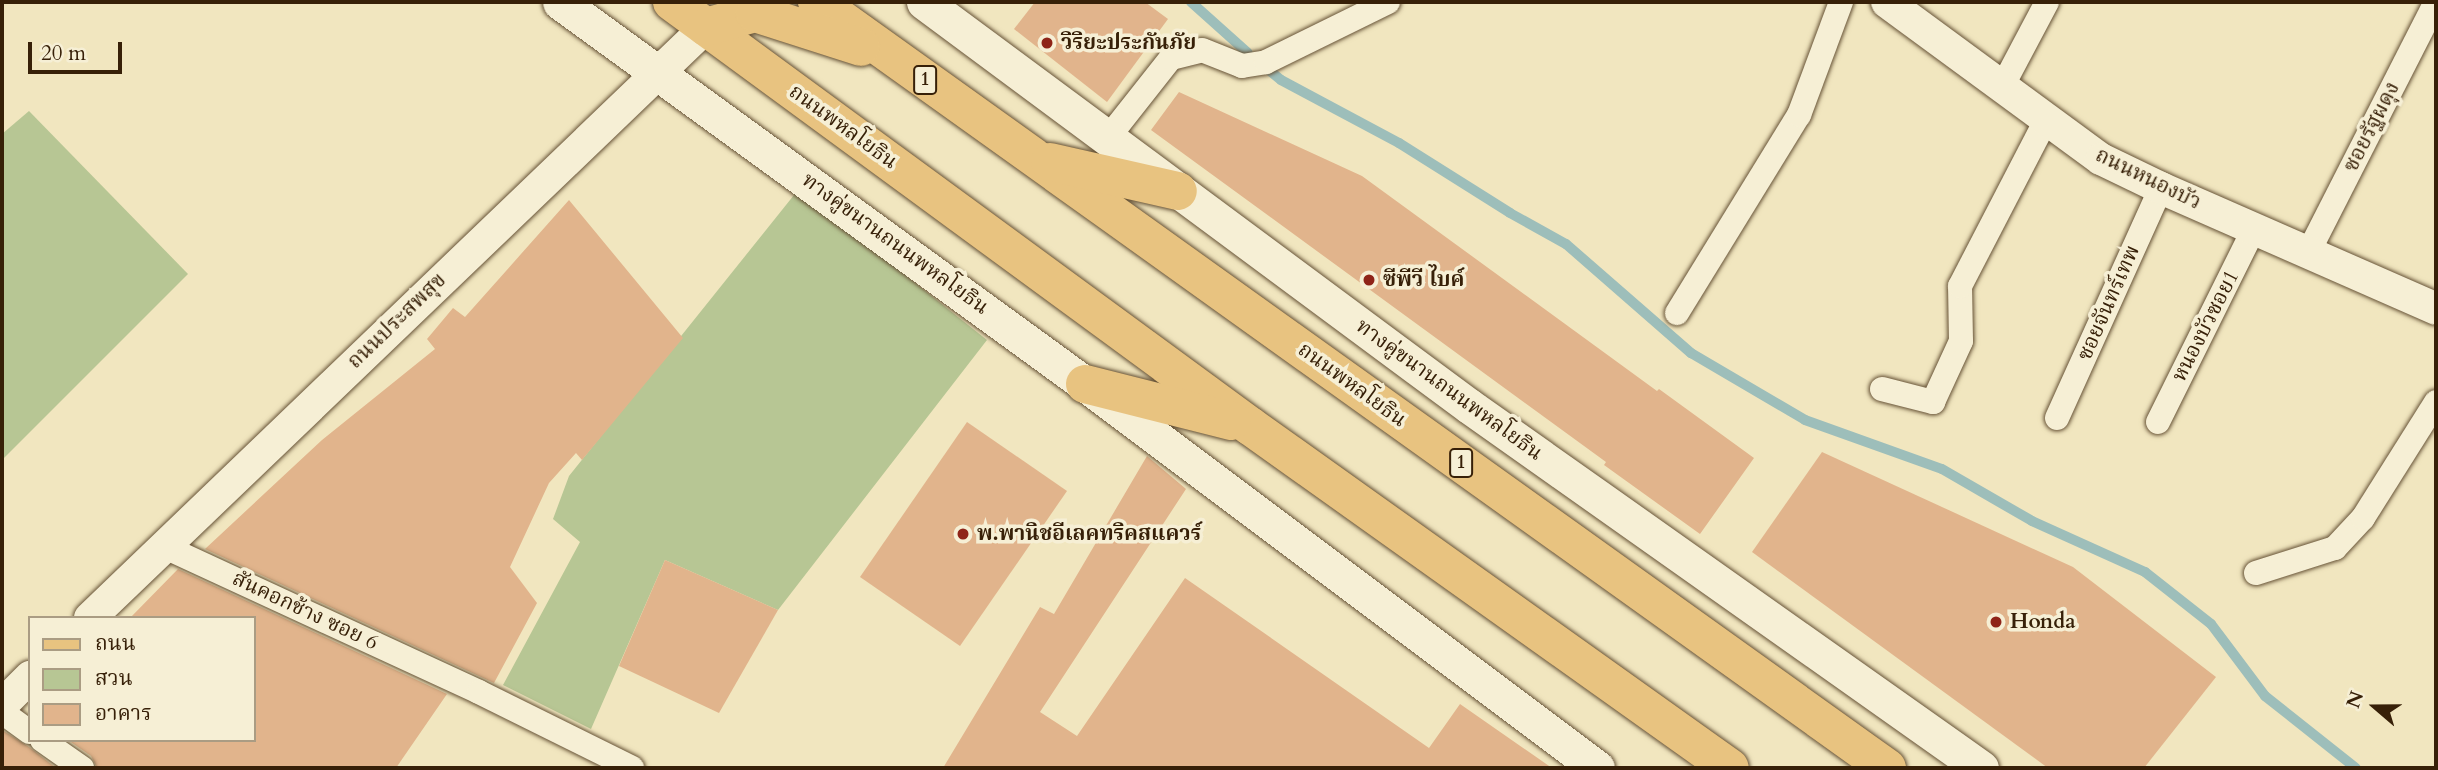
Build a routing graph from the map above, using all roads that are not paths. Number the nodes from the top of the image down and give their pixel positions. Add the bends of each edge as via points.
1 (560, 2) edge
2 (672, 2) edge
3 (817, 2) edge
4 (924, 2) edge
5 (1388, 2) edge
6 (1841, 2) edge
7 (1887, 2) edge
8 (2047, 2) edge
9 (2436, 2) edge
10 (706, 14) edge
11 (894, 58) junction
12 (658, 71) junction
13 (2002, 87) junction
14 (2046, 120) junction
15 (1107, 139) junction
16 (1034, 158) junction
17 (2161, 188) junction
18 (1178, 191) junction
19 (2255, 229) junction
20 (2308, 253) junction
21 (2436, 309) edge
22 (1677, 313) dead end
23 (1085, 384) junction
24 (1882, 389) dead end
25 (2436, 402) edge
26 (2057, 418) dead end
27 (2158, 422) dead end
28 (1250, 426) junction
29 (163, 546) junction
30 (2256, 573) dead end
31 (92, 616) edge
32 (28, 679) edge
33 (2, 705) edge
34 (2, 712) edge
35 (28, 731) edge
36 (45, 742) edge
37 (82, 768) edge
38 (632, 768) edge
39 (1597, 768) edge
40 (1730, 768) edge
41 (1887, 768) edge
42 (1981, 768) edge

1 - 12 main road, ทางคู่ขนานถนนพหลโยธิน
2 - 10 main road, ถนนพหลโยธิน
3 - 11 main road, ถนนพหลโยธิน / 1
4 - 15 main road, ทางคู่ขนานถนนพหลโยธิน
5 - 15 street via 1266,62 1241,66 1202,50 1171,58
6 - 22 street via 1799,115
7 - 13 street, ถนนหนองบัว
8 - 13 street
9 - 20 street, ซอยรัฐผดุง
10 - 11 main road via 755,13
10 - 12 street, ถนนประสพสุข
10 - 28 main road, ถนนพหลโยธิน
11 - 16 main road, ถนนพหลโยธิน / 1
12 - 23 main road, ทางคู่ขนานถนนพหลโยธิน
12 - 29 street, ถนนประสพสุข
13 - 14 street, ถนนหนองบัว
14 - 17 street, ถนนหนองบัว via 2101,159
14 - 24 street via 1960,286 1961,341 1933,402
15 - 18 main road, ทางคู่ขนานถนนพหลโยธิน
16 - 18 main road
16 - 41 main road, ถนนพหลโยธิน / 1
17 - 19 street, ถนนหนองบัว
17 - 26 street, ซอยจันทร์เทพ
18 - 42 main road, ทางคู่ขนานถนนพหลโยธิน via 1469,406
19 - 20 street, ถนนหนองบัว
19 - 27 street, หนองบัวซอย1
20 - 21 street, ถนนหนองบัว
23 - 28 main road
23 - 39 main road, ทางคู่ขนานถนนพหลโยธิน
25 - 30 street via 2363,518 2335,548
28 - 40 main road, ถนนพหลโยธิน
29 - 31 street, ถนนประสพสุข
29 - 38 street, สันคอกช้าง ซอย 6
32 - 33 street
34 - 35 street
36 - 37 street

